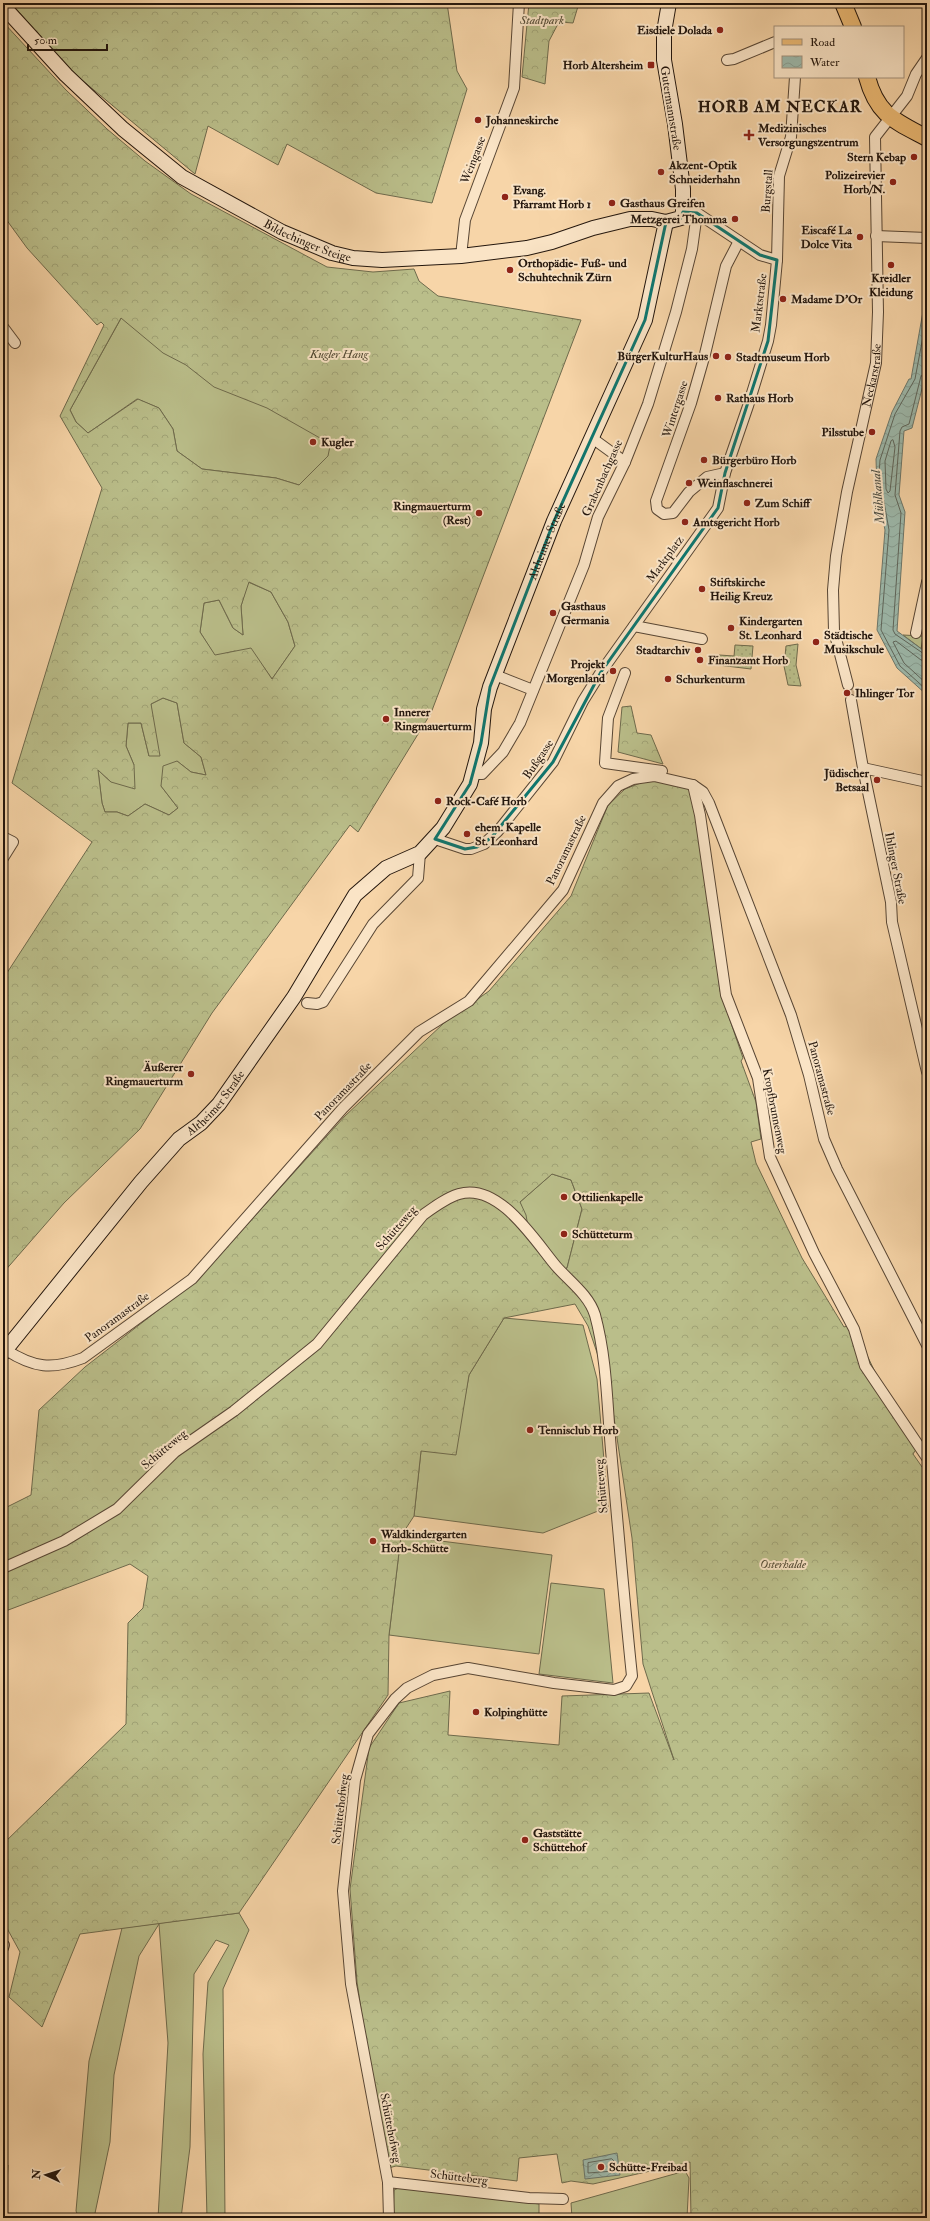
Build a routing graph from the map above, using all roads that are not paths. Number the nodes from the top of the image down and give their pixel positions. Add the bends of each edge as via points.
1 (520, 3) edge
2 (669, 3) edge
3 (843, 3) edge
4 (3, 6) edge
5 (853, 26) edge
6 (774, 42) edge
7 (927, 58) edge
8 (727, 60) dead end
9 (795, 78) edge
10 (867, 78) edge
11 (892, 118) junction
12 (927, 138) edge
13 (683, 212) junction
14 (697, 213) junction
15 (666, 222) junction
16 (876, 236) junction
17 (927, 238) edge
18 (738, 242) junction
19 (461, 256) junction
20 (777, 260) junction
21 (3, 327) edge
22 (15, 343) dead end
23 (762, 360) joint
24 (592, 438) junction
25 (624, 462) junction
26 (725, 473) junction
27 (927, 582) edge
28 (634, 626) junction
29 (916, 633) dead end
30 (626, 635) joint
31 (702, 640) dead end
32 (626, 673) dead end
33 (495, 675) junction
34 (848, 685) tunnel mouth
35 (533, 690) junction
36 (851, 700) tunnel mouth
37 (863, 768) junction
38 (473, 774) junction
39 (676, 781) junction
40 (927, 782) edge
41 (693, 785) junction
42 (3, 837) edge
43 (435, 839) junction
44 (420, 853) junction
45 (3, 858) edge
46 (307, 1003) dead end
47 (920, 1040) junction
48 (927, 1047) edge
49 (927, 1072) edge
50 (927, 1345) edge
51 (4, 1351) edge
52 (927, 1458) edge
53 (3, 1568) edge
54 (632, 1676) joint
55 (388, 2182) junction
56 (563, 2199) dead end
57 (389, 2218) edge

1 - 19 street, Weingasse via 514,88 465,220
2 - 13 street, Gutermannstraße via 664,60 683,188
3 - 5 main road
4 - 19 street, Bildechinger Steige via 66,75 122,129 182,177 227,203 291,236 332,253 353,258 382,260
6 - 8 street via 734,60
7 - 11 street, Neckarstraße
9 - 20 street, Burgstall via 791,137 779,176
10 - 11 main road via 876,102
11 - 12 main road
11 - 16 street, Neckarstraße via 881,127 875,138
13 - 14 street
13 - 15 street via 681,218
14 - 18 street, Marktstraße
14 - 25 street, Grabenbachgasse via 692,249 678,305 648,404
15 - 19 street, Bildechinger Steige via 630,219 546,244
15 - 24 street, Altheimer Straße via 645,320
16 - 17 street
16 - 34 street, Neckarstraße via 876,363 847,492 833,590 834,631
18 - 20 street, Marktstraße via 760,255
18 - 26 street, Wintergasse via 726,266 693,395 656,501 657,509 662,513 673,513 689,492 707,477
20 - 23 street, Marktstraße via 771,325
21 - 22 street
23 - 26 street, Marktplatz
24 - 25 street
24 - 33 street, Altheimer Straße via 554,521
25 - 35 street, Grabenbachgasse via 598,517 584,565
26 - 28 street, Marktplatz via 718,508
27 - 29 street
28 - 30 street, Marktplatz
28 - 31 street
30 - 43 street, Bußgasse via 583,700 553,762 498,831 484,844 471,849
32 - 39 street via 608,718 605,763 670,773
33 - 35 street
33 - 38 street, Altheimer Straße via 487,697 481,743
35 - 38 street, Grabenbachgasse via 520,723 503,752 482,774
36 - 37 street, Ihlinger Straße
37 - 40 street
37 - 47 street, Ihlinger Straße via 891,902 892,922
38 - 43 street, Altheimer Straße via 465,794
39 - 41 street, Panoramastraße
39 - 51 street, Panoramastraße via 654,776 633,778 618,786 603,803 563,890 468,1001 419,1032 343,1108 192,1279 83,1358 64,1365 45,1366 22,1360
41 - 50 street, Panoramastraße via 703,792 709,803 791,1015 824,1139
41 - 52 street, Kropfbrunnenweg via 700,815 726,995 758,1078 770,1157 814,1253 854,1329 865,1366
42 - 45 street via 13,842
43 - 44 street, Altheimer Straße
44 - 46 street via 418,878 373,924 323,1002
44 - 51 street, Altheimer Straße via 386,868 356,895 294,997 219,1104 201,1123 179,1139 141,1182
47 - 48 street
47 - 49 street, Ihlinger Straße
53 - 54 street, Schütteweg via 64,1541 117,1509 176,1452 234,1411 317,1344 423,1215 441,1202 461,1193 480,1194 515,1215 558,1269 587,1299 594,1313 605,1362 618,1546
54 - 55 street, Schüttehofweg via 626,1686 614,1690 554,1683 468,1668 433,1675 406,1688 394,1699 368,1734 355,1780 343,1891 351,1984
55 - 56 street, Schütteberg via 529,2198
55 - 57 street

